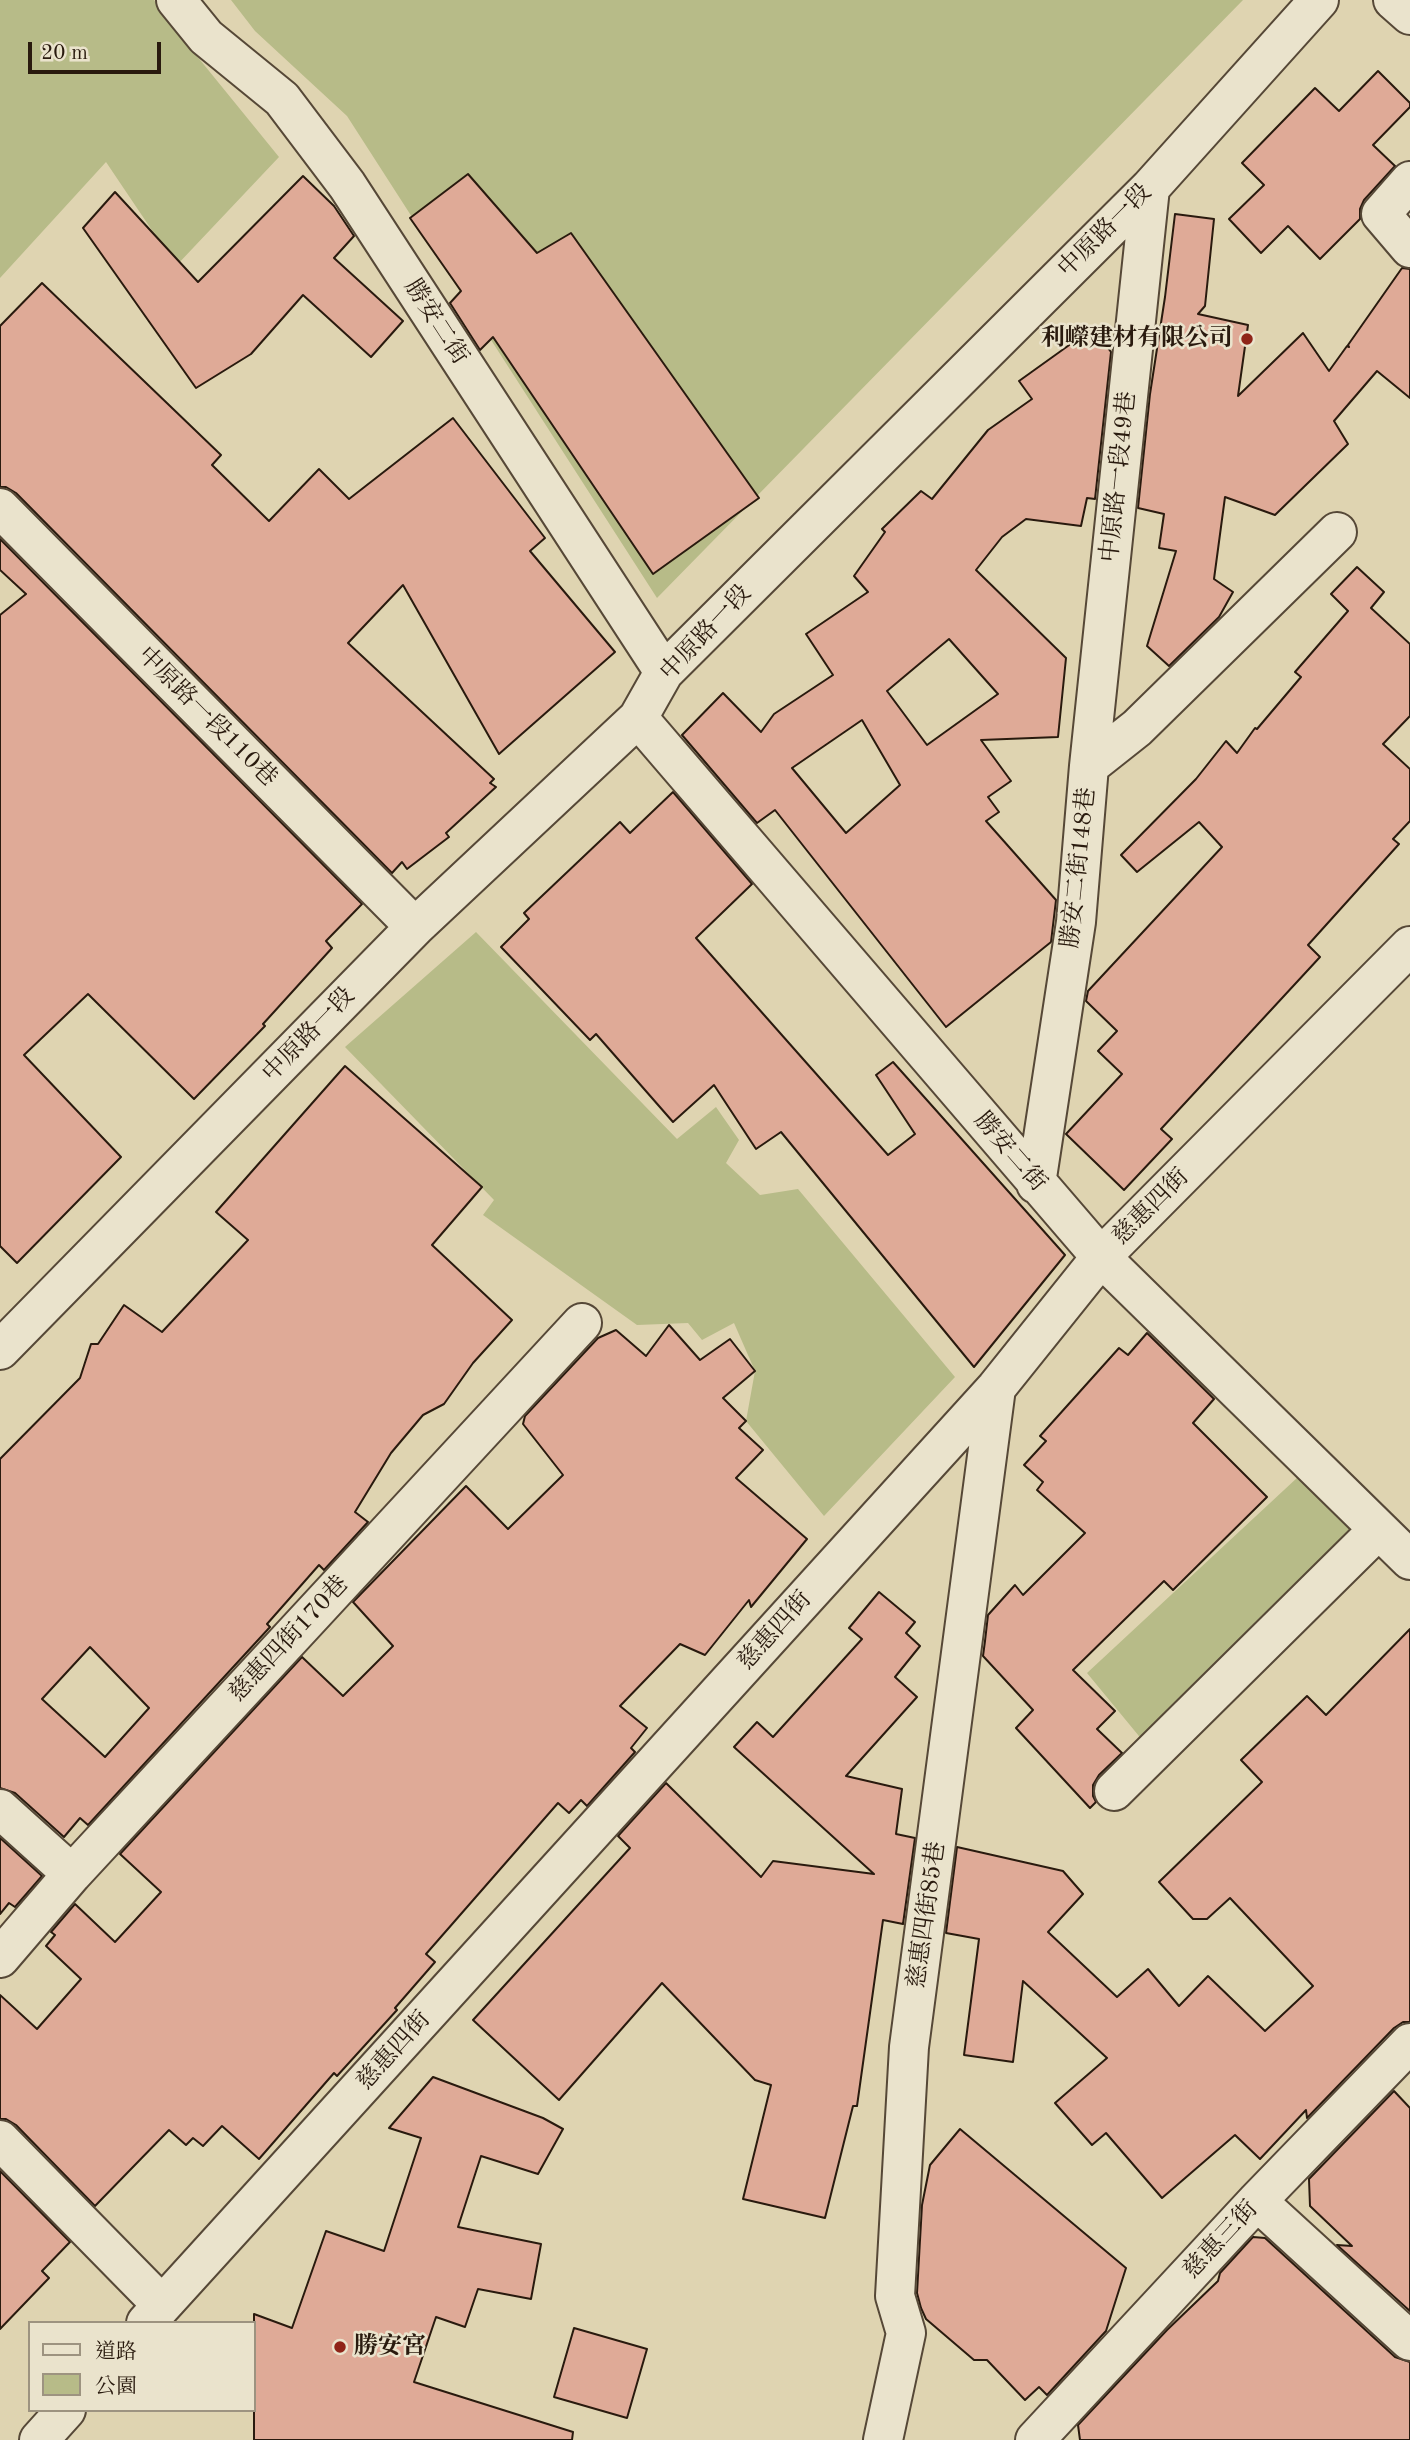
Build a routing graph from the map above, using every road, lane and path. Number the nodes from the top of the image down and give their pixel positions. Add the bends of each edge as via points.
1 (176, 0) edge
2 (1319, 0) edge
3 (1393, 0) edge
4 (1410, 15) edge
5 (1410, 181) edge
6 (1150, 188) junction
7 (1410, 248) edge
8 (0, 508) edge
9 (1337, 532) dead end
10 (664, 672) junction
11 (638, 718) junction
12 (1089, 766) junction
13 (415, 926) junction
14 (1410, 946) edge
15 (1036, 1184) junction
16 (1101, 1257) junction
17 (582, 1323) dead end
18 (0, 1350) edge
19 (996, 1388) junction
20 (1378, 1530) junction
21 (1410, 1560) edge
22 (1114, 1791) dead end
23 (0, 1809) edge
24 (72, 1874) junction
25 (0, 1958) edge
26 (1410, 2043) edge
27 (0, 2140) edge
28 (1257, 2201) junction
29 (154, 2314) edge
30 (1410, 2342) edge
31 (64, 2412) edge
32 (39, 2440) edge
33 (883, 2440) edge
34 (1035, 2440) edge

1 - 10 street, 勝安二街 via 206,37 282,99 347,185
2 - 6 street, 中原路一段
3 - 4 street
5 - 7 street via 1381,214
6 - 10 street, 中原路一段
6 - 12 street, 中原路一段49巷
8 - 13 street, 中原路一段110巷
9 - 12 street, 勝安二街148巷 via 1137,728
10 - 11 street, 中原路一段
11 - 13 street, 中原路一段
11 - 15 street, 勝安二街
12 - 15 street, 勝安二街148巷 via 1076,922
13 - 18 street, 中原路一段
14 - 16 street, 慈惠四街
15 - 16 street, 勝安二街
16 - 19 street, 慈惠四街
16 - 20 street, 勝安二街
17 - 24 street, 慈惠四街170巷
19 - 29 street, 慈惠四街
19 - 33 street, 慈惠四街85巷 via 909,2047 895,2296 906,2333
20 - 21 street, 勝安二街
20 - 22 street
23 - 24 street
24 - 25 street, 慈惠四街170巷
26 - 28 street, 慈惠三街
27 - 29 street
28 - 30 street
28 - 34 street, 慈惠三街
31 - 32 street

